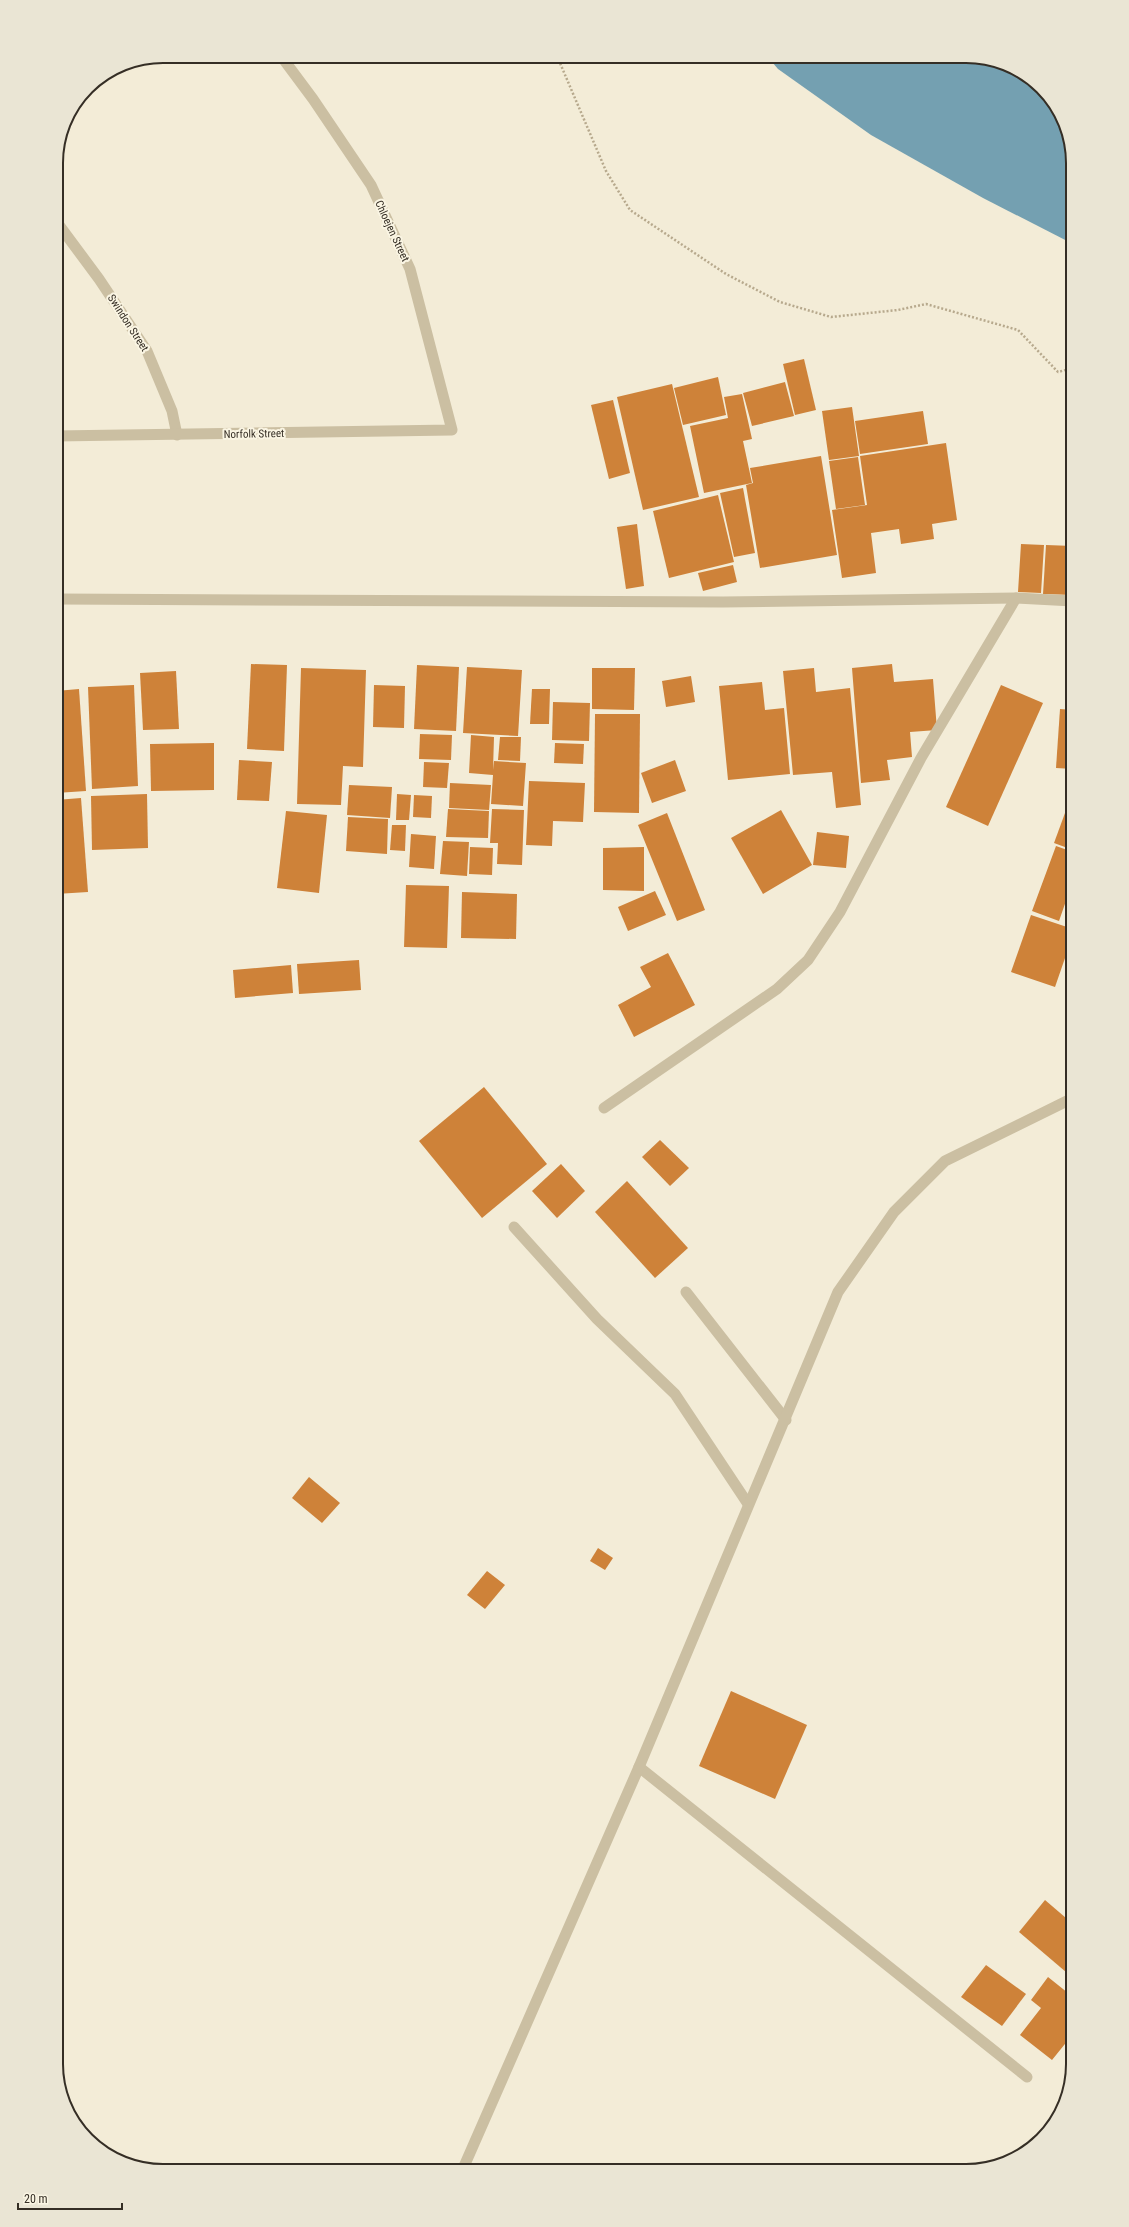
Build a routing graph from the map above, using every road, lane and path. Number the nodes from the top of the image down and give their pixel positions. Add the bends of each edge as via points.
1 (286, 63) edge
2 (560, 63) edge
3 (63, 230) edge
4 (1066, 370) edge
5 (452, 430) joint
6 (177, 435) junction
7 (63, 436) edge
8 (1016, 598) junction
9 (63, 599) edge
10 (1066, 601) edge
11 (1066, 1101) edge
12 (604, 1108) dead end
13 (514, 1227) dead end
14 (686, 1292) dead end
15 (786, 1420) junction
16 (748, 1504) junction
17 (639, 1767) junction
18 (1027, 2077) dead end
19 (465, 2164) edge

1 - 5 street, Chloejen Street via 371,185 406,262
2 - 4 path via 606,171 630,210 726,274 780,302 831,317 898,310 926,304 958,313 1018,330 1058,372
3 - 6 street, Swindon Street via 148,351 172,411
5 - 6 street, Norfolk Street
6 - 7 street, Norfolk Street
8 - 9 street via 723,602
8 - 10 street
8 - 12 street via 921,758 840,912 808,960 777,989
11 - 15 street via 945,1161 894,1212 838,1292
13 - 16 street via 597,1319 675,1394
14 - 15 street
15 - 16 street
16 - 17 street
17 - 18 street
17 - 19 street

